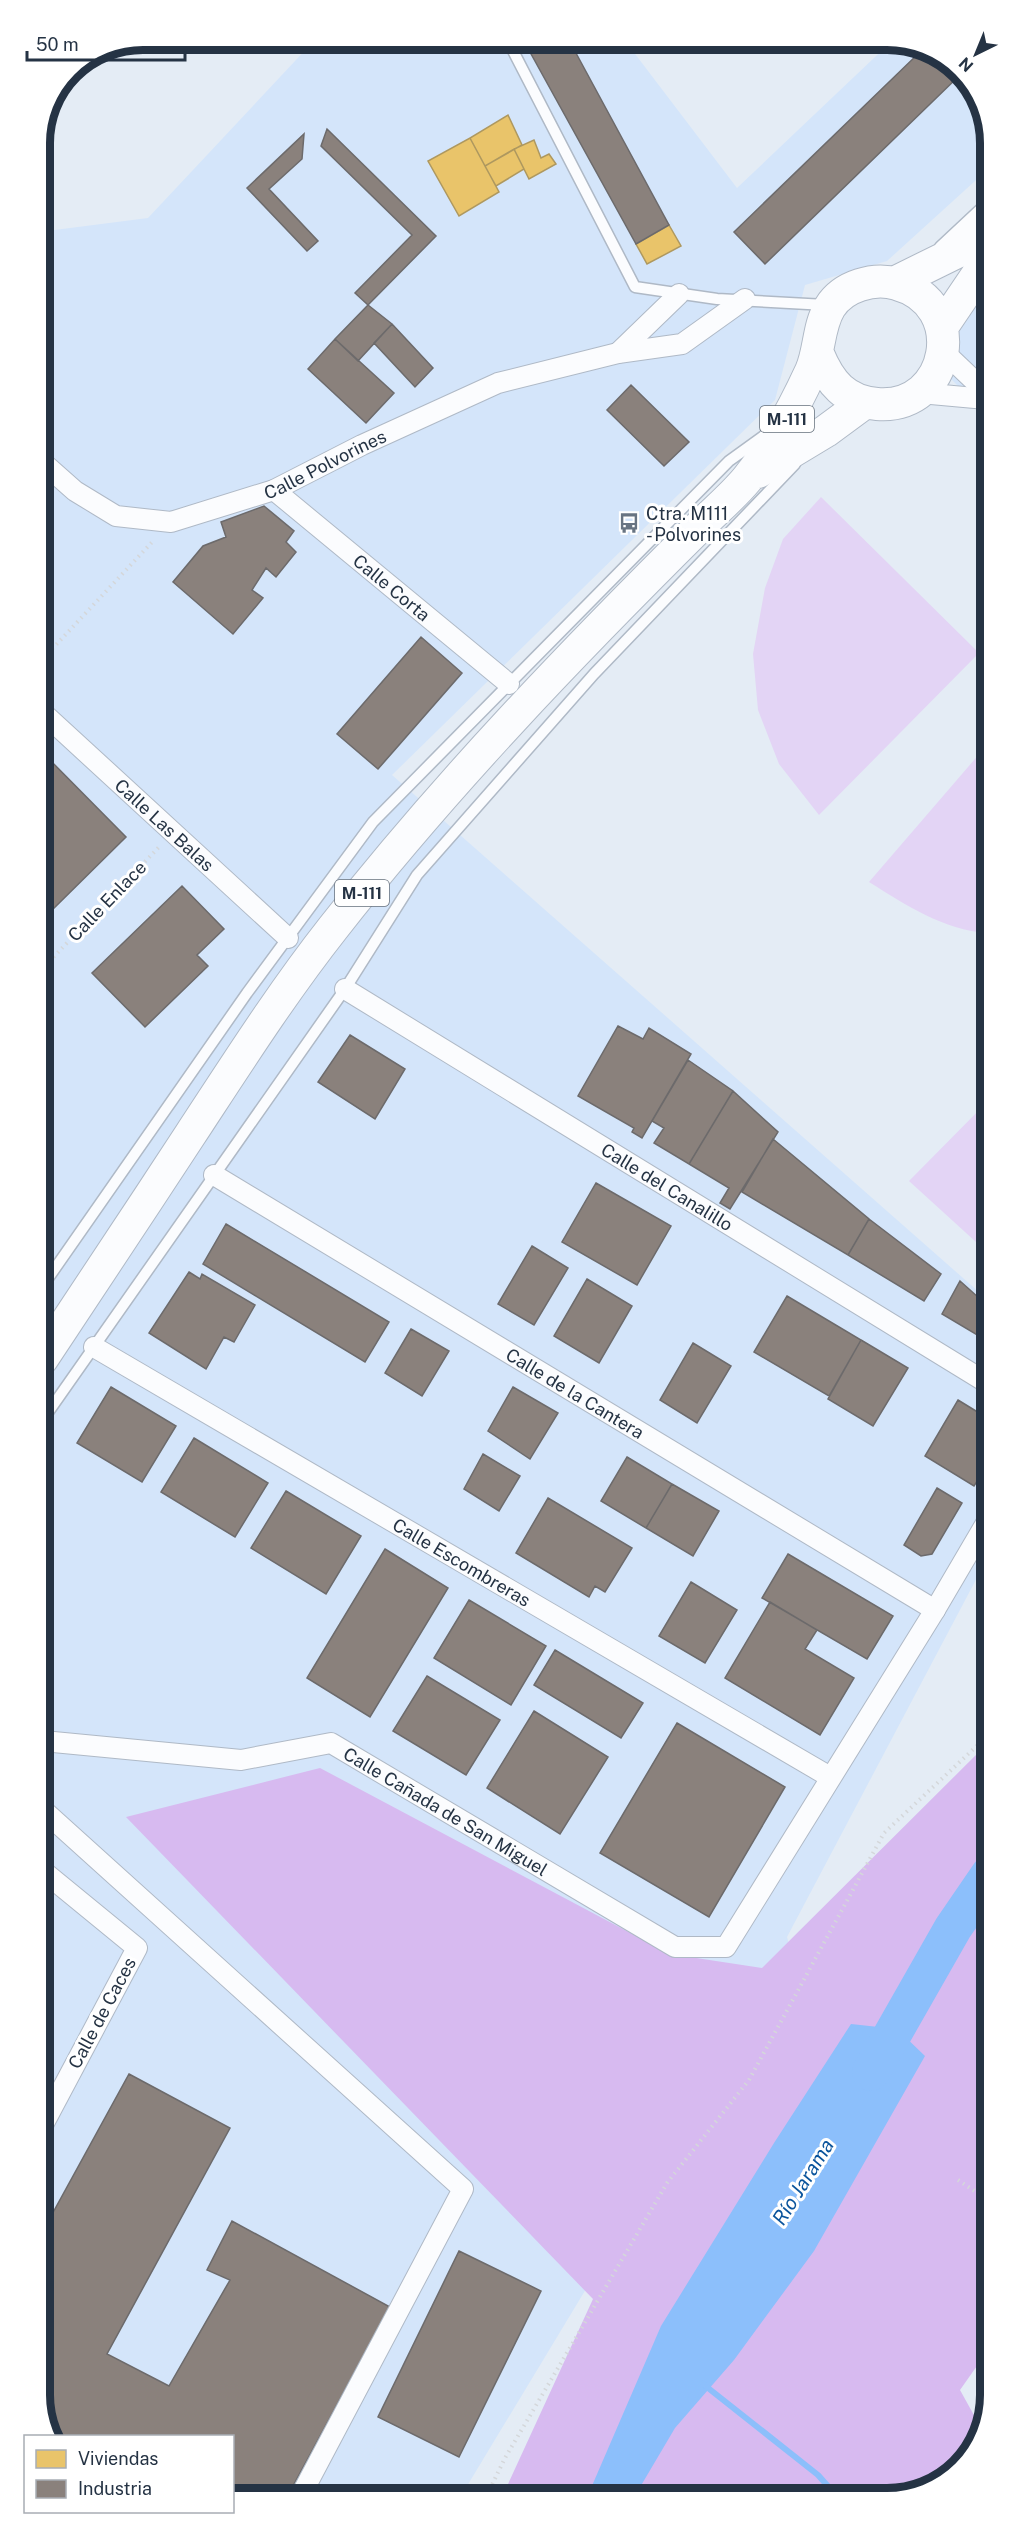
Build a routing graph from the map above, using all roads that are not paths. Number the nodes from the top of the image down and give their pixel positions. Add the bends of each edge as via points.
1 (513, 50) edge
2 (980, 209) edge
3 (980, 235) edge
4 (980, 273) edge
5 (904, 278) junction
6 (678, 294) junction
7 (745, 299) junction
8 (830, 306) junction
9 (943, 340) junction
10 (618, 353) junction
11 (818, 354) junction
12 (980, 385) edge
13 (920, 393) junction
14 (980, 398) edge
15 (864, 403) junction
16 (787, 419) junction
17 (826, 431) junction
18 (50, 469) edge
19 (747, 479) junction
20 (274, 490) junction
21 (509, 684) junction
22 (50, 720) edge
23 (288, 938) junction
24 (345, 989) junction
25 (214, 1175) junction
26 (50, 1276) edge
27 (50, 1347) edge
28 (94, 1347) junction
29 (980, 1378) edge
30 (50, 1409) edge
31 (980, 1533) edge
32 (935, 1610) junction
33 (50, 1742) edge
34 (830, 1776) junction
35 (50, 1816) edge
36 (50, 1877) edge
37 (50, 2112) edge
38 (305, 2487) edge

1 - 6 lane via 634,287
2 - 5 lane
3 - 5 main road via 957,252
4 - 9 main road
5 - 8 main road via 856,286
5 - 9 main road via 933,306
6 - 7 lane
6 - 10 street
7 - 8 lane
7 - 10 street, Calle Polvorines via 682,344
8 - 11 main road, M-111
9 - 12 street
9 - 13 main road via 932,379
10 - 20 street, Calle Polvorines via 498,382
11 - 15 main road via 826,374 844,395
11 - 16 main road, M-111
13 - 14 street
13 - 15 main road via 891,405
15 - 17 main road, M-111
16 - 19 main road, M-111
16 - 21 lane via 729,461
17 - 19 main road, M-111
17 - 24 lane via 594,674 417,875
18 - 20 street, Calle Polvorines via 75,491 116,516 171,522
19 - 27 main road, M-111 via 469,764 331,931 254,1038
20 - 21 street, Calle Corta
21 - 23 lane via 373,822
22 - 23 street, Calle Las Balas
23 - 26 lane
24 - 25 lane
24 - 29 street, Calle del Canalillo
25 - 28 lane
25 - 32 street, Calle de la Cantera
28 - 30 lane
28 - 34 street, Calle Escombreras
31 - 32 street
32 - 34 street
33 - 34 street, Calle Cañada de San Miguel via 241,1760 331,1743 675,1947 726,1947
35 - 38 street via 463,2189
36 - 37 street, Calle de Caces via 137,1948

